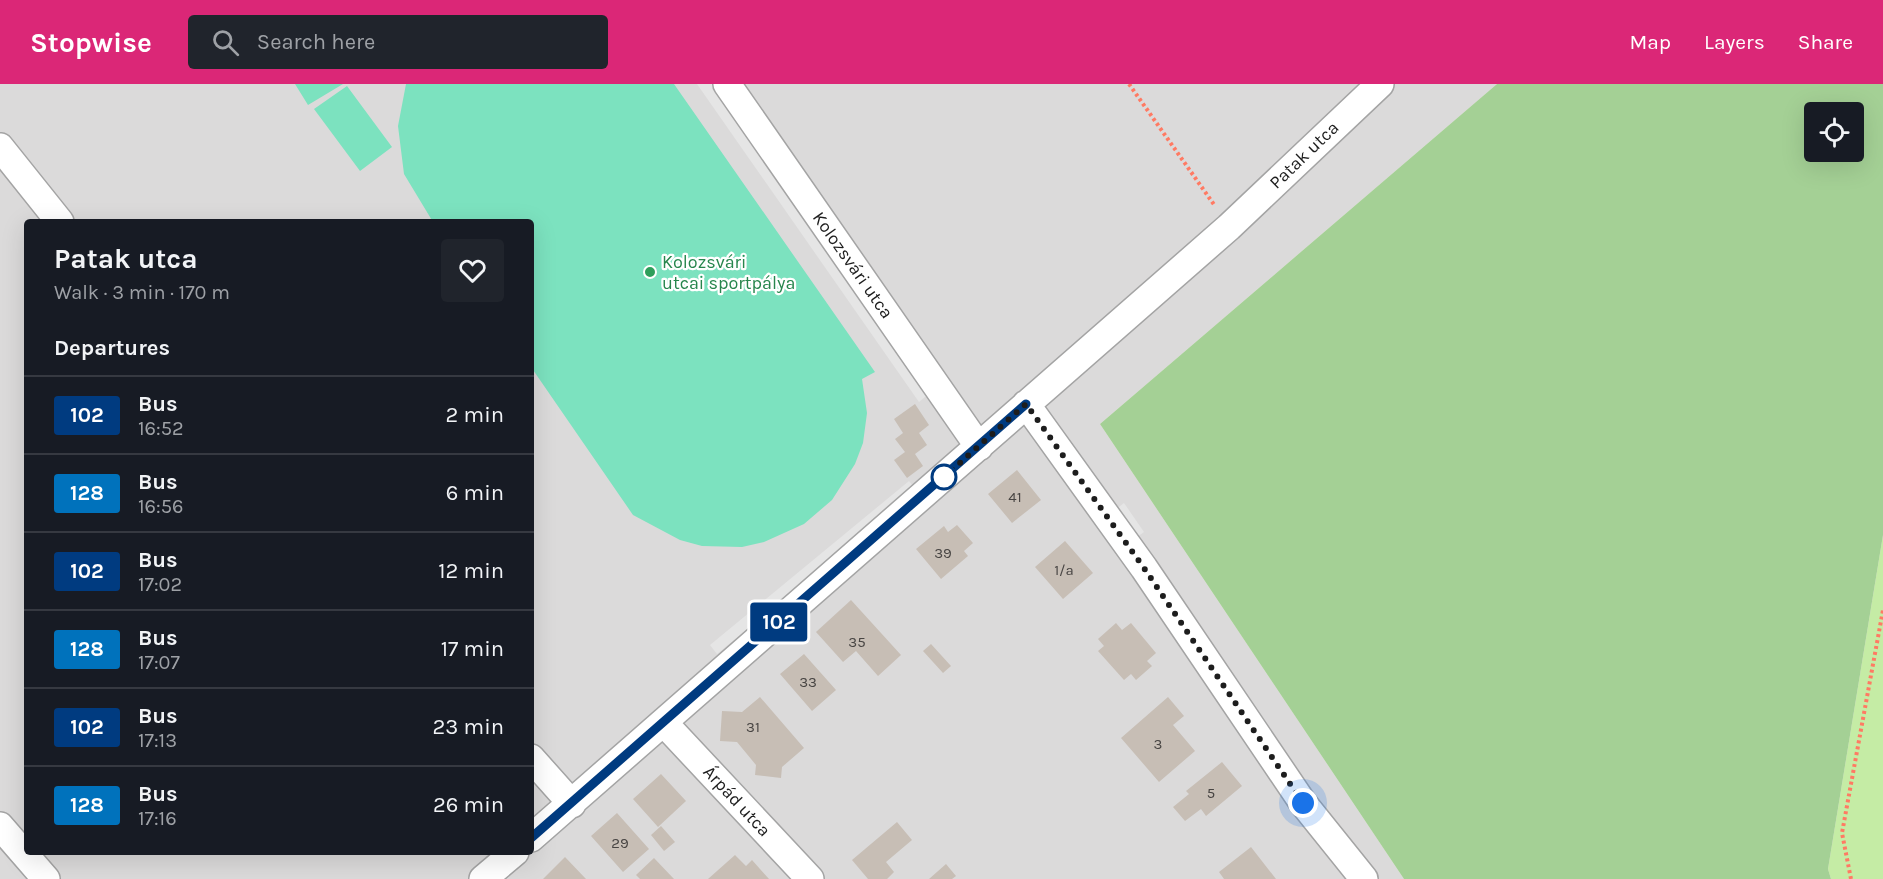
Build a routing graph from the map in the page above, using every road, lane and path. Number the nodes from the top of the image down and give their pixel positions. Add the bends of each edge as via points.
1 (727, 84) edge
2 (1129, 84) edge
3 (1380, 84) edge
4 (0, 147) edge
5 (58, 219) edge
6 (1229, 227) junction
7 (1026, 404) junction
8 (979, 447) junction
9 (1883, 610) edge
10 (664, 723) junction
11 (534, 761) edge
12 (572, 804) junction
13 (0, 826) edge
14 (534, 836) edge
15 (24, 854) edge
16 (25, 855) edge
17 (511, 855) edge
18 (46, 879) edge
19 (483, 879) edge
20 (810, 879) edge
21 (1364, 879) edge
22 (1851, 879) edge

1 - 8 street, Kolozsvári utca
2 - 6 path
3 - 6 street, Patak utca
4 - 5 street
6 - 7 street, Patak utca
7 - 8 street, Patak utca
7 - 21 street via 1144,568 1303,803
8 - 10 street, Patak utca
9 - 22 path via 1842,833
10 - 12 street, Patak utca
10 - 20 street, Árpád utca
11 - 12 street
12 - 14 street, Patak utca
13 - 15 street
16 - 18 street
17 - 19 street

